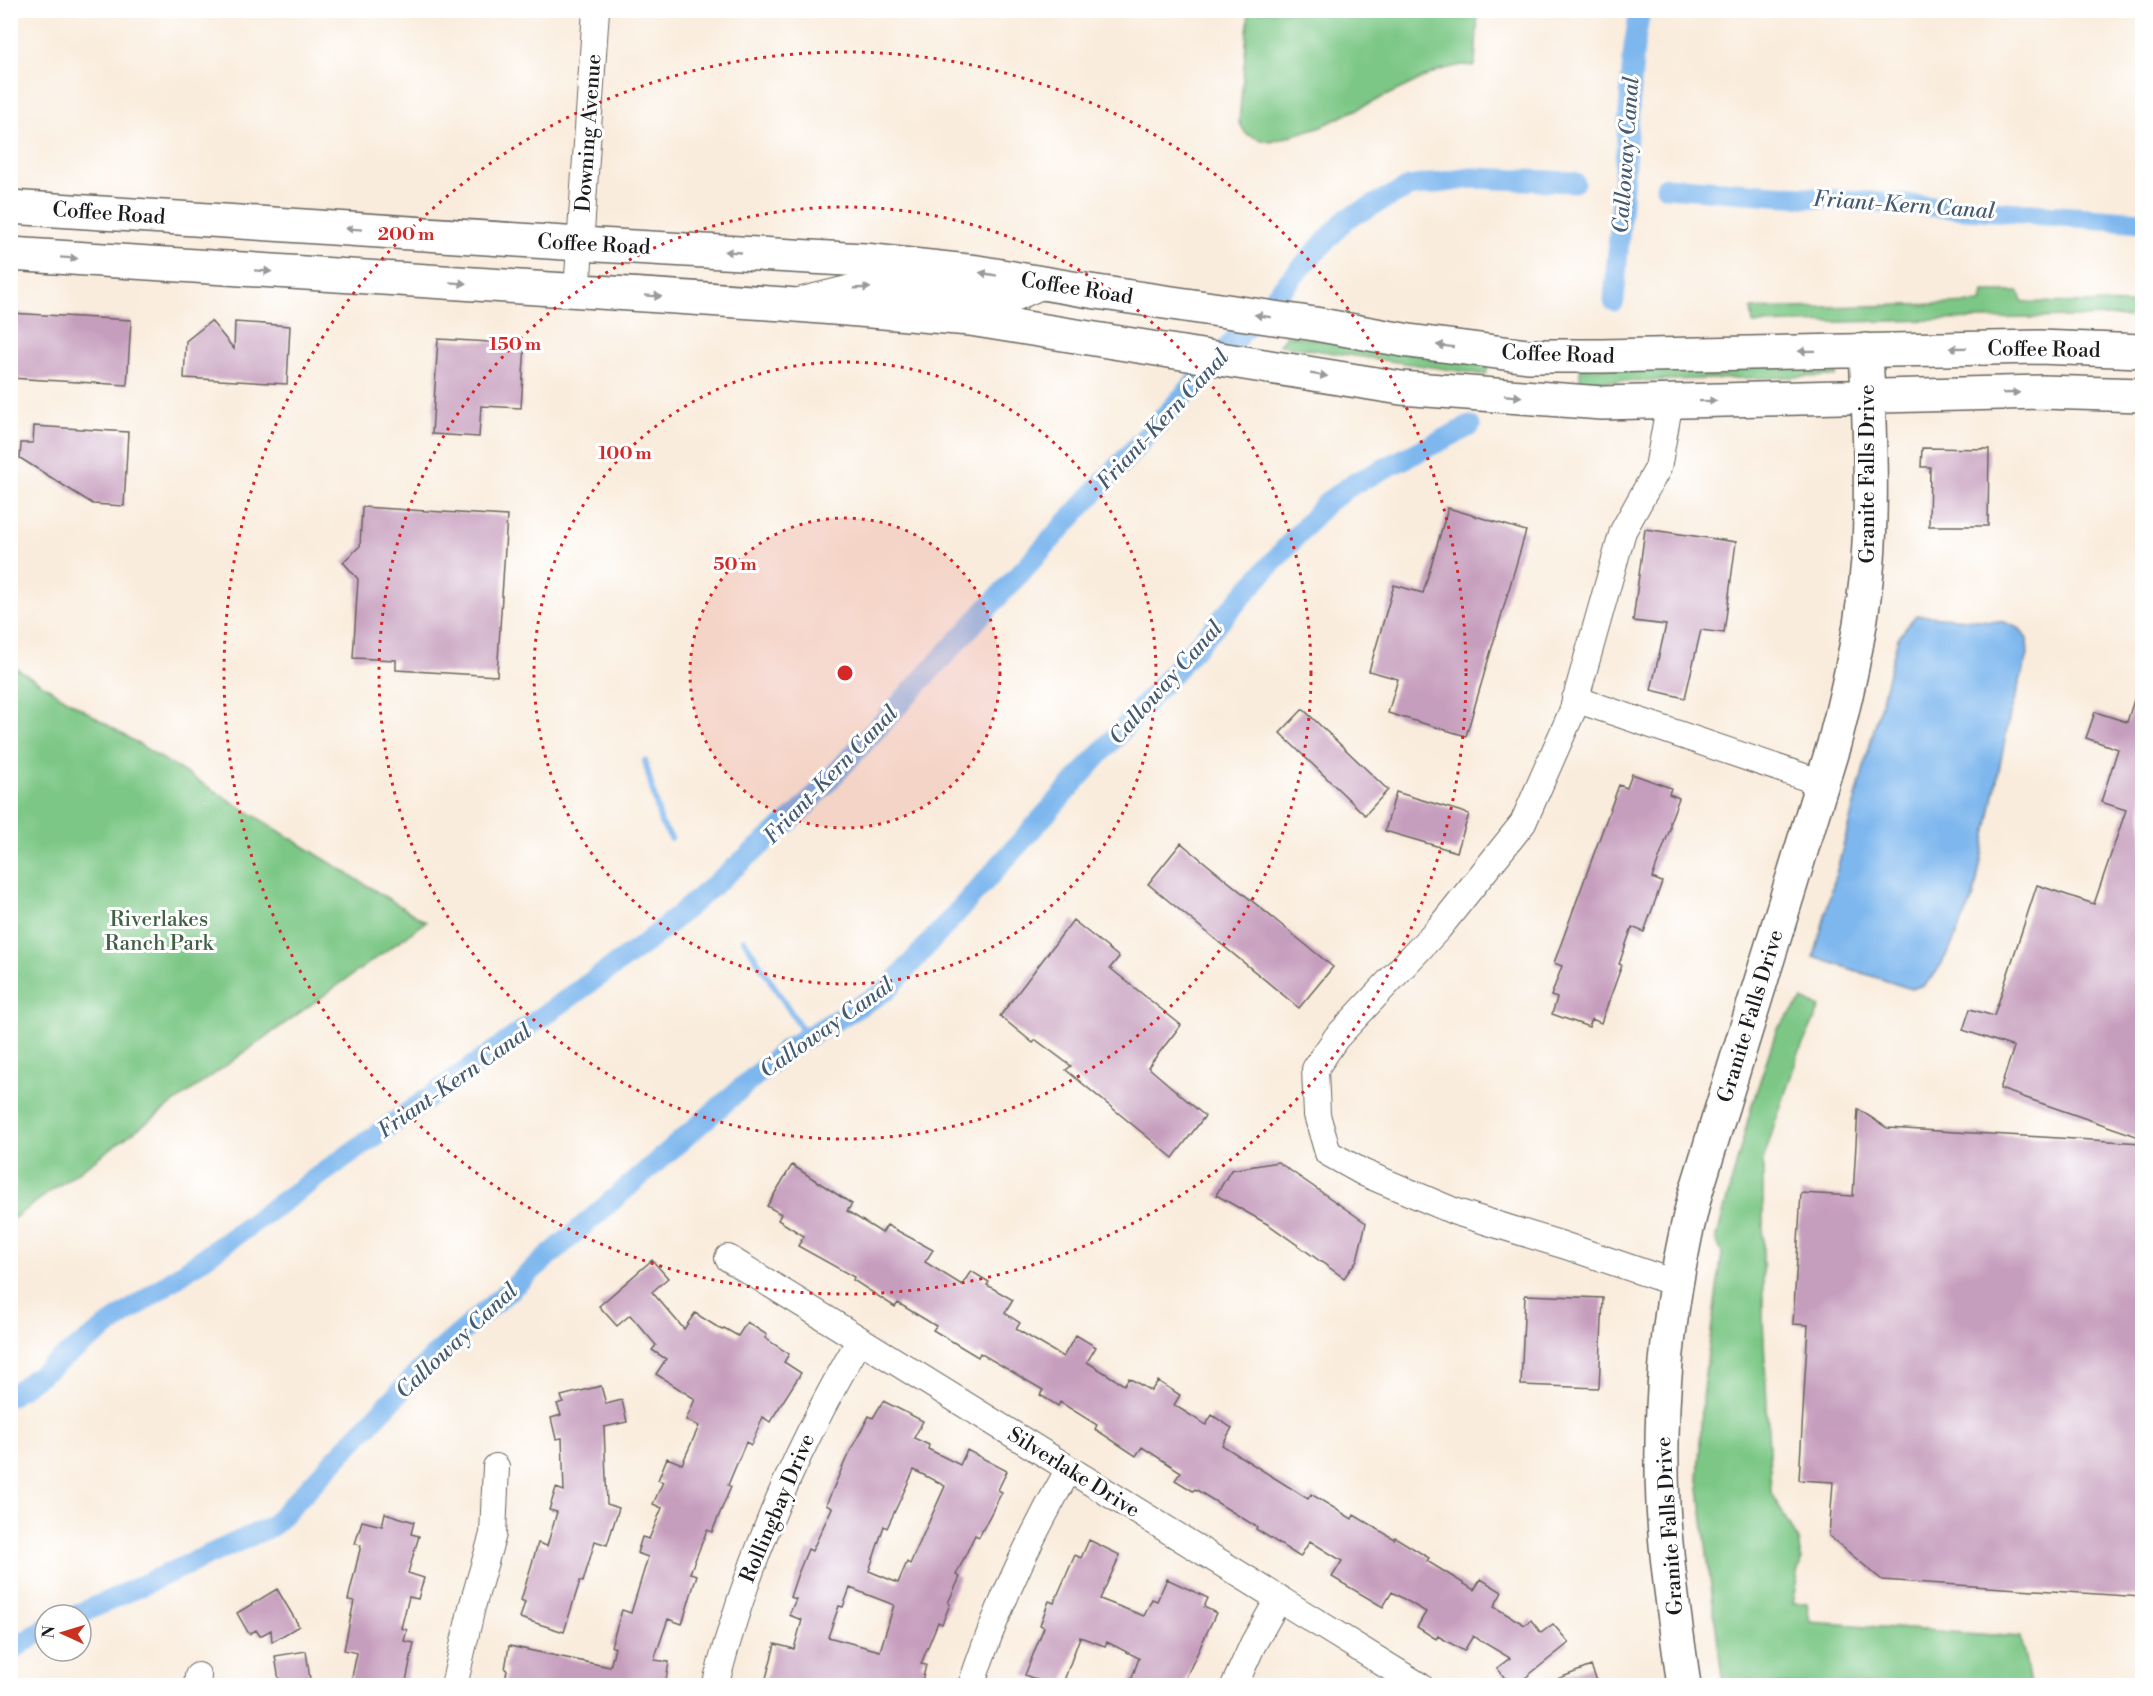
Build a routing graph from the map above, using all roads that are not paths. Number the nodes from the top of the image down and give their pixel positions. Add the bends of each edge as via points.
1 (596, 10) edge
2 (10, 207) edge
3 (580, 244) junction
4 (10, 254) edge
5 (1046, 284) junction
6 (577, 291) junction
7 (784, 304) junction
8 (1866, 350) junction
9 (2142, 351) edge
10 (2142, 395) edge
11 (1868, 398) junction
12 (1670, 401) junction
13 (1575, 699) junction
14 (1822, 783) junction
15 (728, 1258) dead end
16 (1676, 1283) junction
17 (860, 1340) junction
18 (496, 1467) dead end
19 (1069, 1469) junction
20 (1279, 1598) junction
21 (454, 1686) edge
22 (715, 1686) edge
23 (971, 1686) edge
24 (1234, 1686) edge
25 (1420, 1686) edge
26 (1684, 1686) edge

1 - 3 street, Downing Avenue
3 -> 2 main road, Coffee Road
5 -> 3 main road, Coffee Road via 864,260
3 - 6 street, Downing Avenue
4 -> 6 main road, Coffee Road
7 -> 5 street via 859,286 993,298 1017,297
8 -> 5 main road, Coffee Road via 1528,356
6 -> 7 main road, Coffee Road
7 -> 12 main road, Coffee Road via 970,319 1401,388 1602,403
9 -> 8 main road, Coffee Road via 2039,347
8 - 11 main road, Granite Falls Drive
11 -> 10 main road, Coffee Road via 2042,392
12 -> 11 main road, Coffee Road
11 - 14 main road, Granite Falls Drive via 1871,495 1862,612 1851,676
12 - 13 street via 1658,468 1623,531
13 - 14 street
13 - 16 street via 1523,823 1439,928 1336,1038 1315,1069 1317,1115 1328,1153 1364,1173 1456,1212
14 - 16 main road, Granite Falls Drive via 1695,1195
15 - 17 street, Silverlake Drive
16 - 26 main road, Granite Falls Drive via 1664,1374 1661,1440 1663,1506
17 - 19 street, Silverlake Drive
17 - 22 street, Rollingbay Drive via 813,1423 773,1509 740,1598
18 - 21 street via 493,1534
19 - 20 street, Silverlake Drive
19 - 23 street via 1021,1558
20 - 24 street
20 - 25 street, Silverlake Drive

